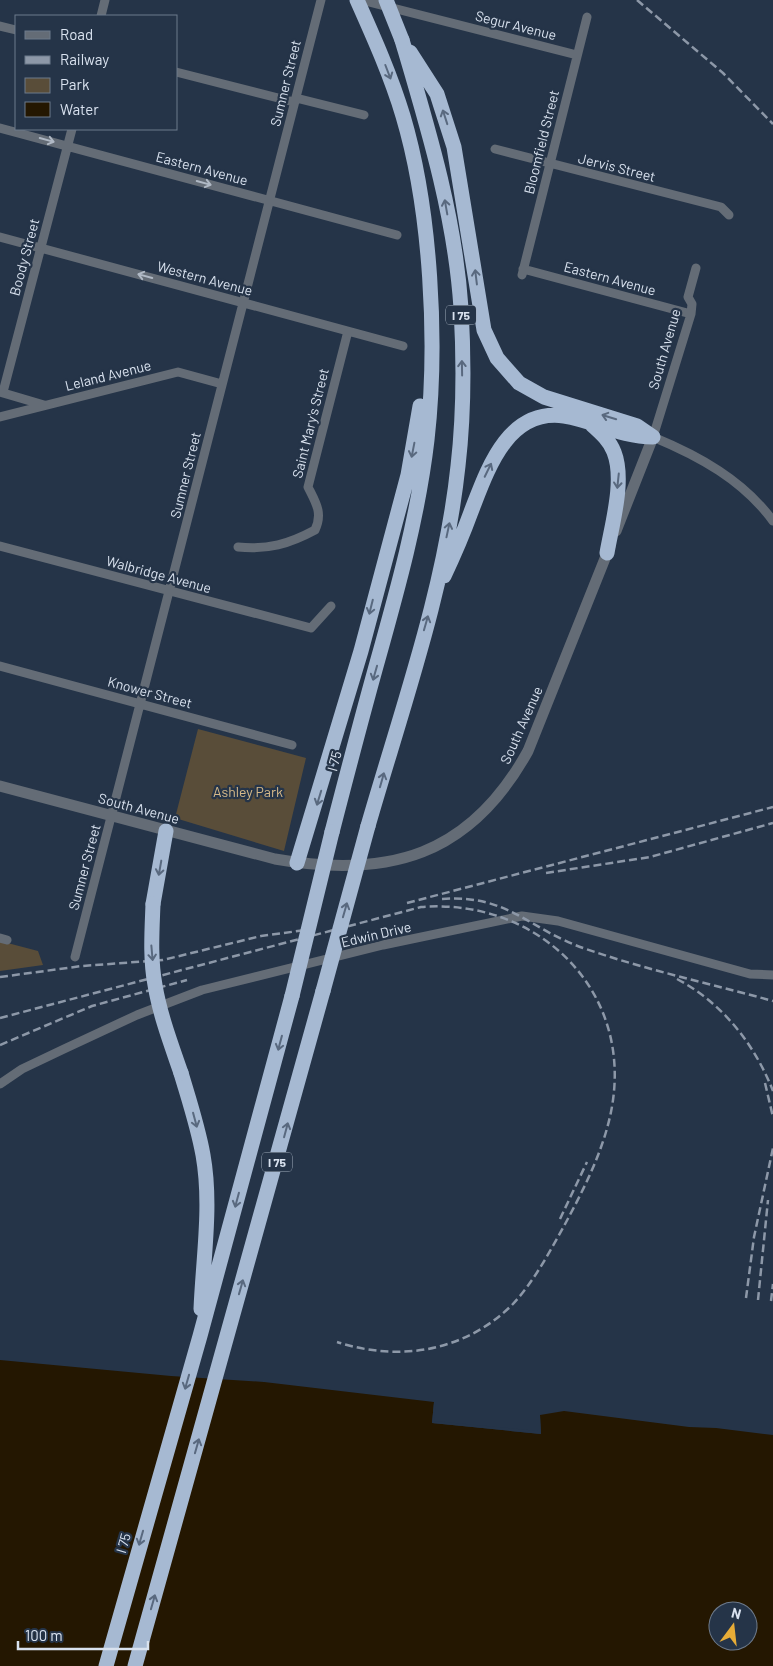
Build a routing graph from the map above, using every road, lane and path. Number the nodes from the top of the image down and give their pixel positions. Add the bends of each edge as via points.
1 (105, 0) edge
2 (321, 0) edge
3 (357, 0) edge
4 (361, 0) edge
5 (386, 0) edge
6 (101, 15) edge
7 (587, 16) dead end
8 (0, 26) edge
9 (15, 30) edge
10 (402, 40) junction
11 (577, 55) junction
12 (178, 72) edge
13 (295, 100) junction
14 (364, 115) dead end
15 (0, 128) edge
16 (72, 130) edge
17 (68, 146) junction
18 (495, 149) dead end
19 (550, 164) junction
20 (270, 200) junction
21 (729, 215) dead end
22 (397, 235) dead end
23 (0, 237) edge
24 (40, 248) junction
25 (696, 268) dead end
26 (522, 272) joint
27 (429, 280) junction
28 (243, 302) junction
29 (690, 314) junction
30 (348, 331) junction
31 (403, 346) dead end
32 (222, 384) junction
33 (2, 392) edge
34 (45, 405) junction
35 (0, 417) edge
36 (591, 424) junction
37 (653, 437) junction
38 (773, 521) edge
39 (0, 546) edge
40 (238, 547) dead end
41 (607, 553) junction
42 (170, 591) junction
43 (434, 595) junction
44 (331, 606) dead end
45 (0, 666) edge
46 (140, 704) junction
47 (292, 745) dead end
48 (0, 786) edge
49 (111, 817) junction
50 (166, 831) junction
51 (298, 863) junction
52 (75, 957) dead end
53 (773, 975) edge
54 (0, 1084) edge
55 (200, 1336) junction
56 (106, 1666) edge
57 (135, 1666) edge

1 - 6 street
2 - 13 street, Sumner Street
3 -> 27 highway, I 75 / I 75 via 403,115 416,172
4 - 11 street, Segur Avenue
5 - 10 highway, I 75, bridge
7 - 11 street, Bloomfield Street
8 - 9 street
37 -> 10 highway via 637,426 544,397 519,383 497,358 484,330 454,148 437,94
43 -> 10 highway, I 75 via 458,466 462,389 460,306 455,257 436,158
11 - 19 street, Bloomfield Street
12 - 13 street
13 - 14 street
13 - 20 street, Sumner Street
15 -> 17 street, Eastern Avenue
16 - 17 street, Boody Street
17 -> 20 street, Eastern Avenue
17 - 24 street, Boody Street
18 - 19 street, Jervis Street
19 - 21 street, Jervis Street via 721,207
19 - 26 street, Bloomfield Street
20 - 22 street, Eastern Avenue
20 - 28 street, Sumner Street
23 - 24 street, Western Avenue
28 -> 24 street, Western Avenue
24 - 33 street, Boody Street
25 - 29 street, South Avenue via 688,297 692,304
26 - 29 street, Eastern Avenue
27 -> 51 highway via 424,373 408,475 336,740
27 -> 55 highway, I 75 / I 75, bridge via 430,389 421,482 396,593 292,996
28 - 30 street, Western Avenue
28 - 32 street, Sumner Street
29 - 37 street, South Avenue
30 - 31 street, Western Avenue
30 - 40 street, Saint Mary's Street via 308,487 320,511 315,530 283,545 257,549
32 - 34 street, Leland Avenue via 178,372
32 - 42 street, Sumner Street
33 - 34 street
34 - 35 street, Leland Avenue
36 - 37 highway via 633,437
36 -> 41 highway via 606,438 619,470
43 -> 36 highway via 456,553 487,472 500,447 513,432 533,420 546,417 563,416
37 - 38 street via 691,453 722,472
37 - 41 street, South Avenue
39 - 42 street, Walbridge Avenue
41 - 51 street, South Avenue via 528,751 503,792 487,809 449,840 400,860 355,867
42 - 44 street, Walbridge Avenue via 311,628
42 - 46 street, Sumner Street
57 -> 43 highway, I 75, bridge
45 - 46 street, Knower Street
46 - 47 street, Knower Street
46 - 49 street, Sumner Street
48 - 49 street, South Avenue
49 - 50 street, South Avenue
49 - 52 street, Sumner Street
50 - 51 street, South Avenue
50 -> 55 highway, bridge via 153,904 151,944 154,984 196,1120 204,1157 207,1215
53 - 54 street, Edwin Drive via 750,974 558,921 522,916 383,945 202,990 121,1022 22,1069
55 -> 56 highway, I 75 / I 75

